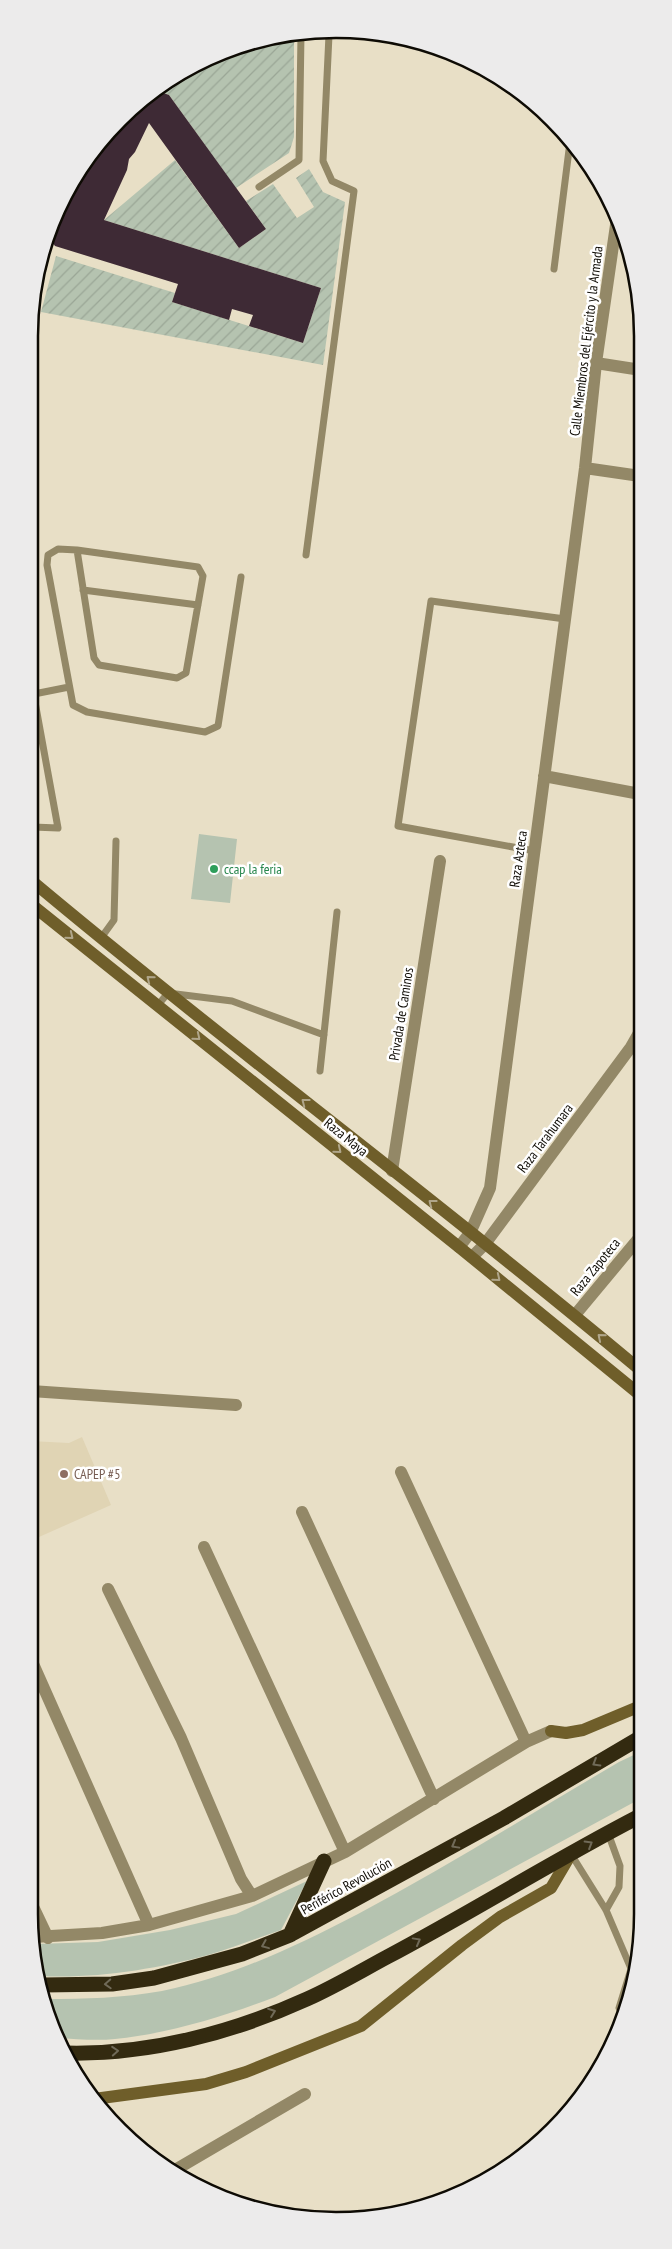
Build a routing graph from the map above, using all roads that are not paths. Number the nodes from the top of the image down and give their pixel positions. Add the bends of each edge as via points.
1 (329, 38) edge
2 (301, 40) edge
3 (569, 149) edge
4 (259, 187) dead end
5 (615, 230) edge
6 (554, 270) dead end
7 (596, 364) junction
8 (634, 369) edge
9 (585, 468) junction
10 (634, 475) edge
11 (77, 550) junction
12 (306, 555) dead end
13 (241, 577) dead end
14 (83, 590) junction
15 (198, 605) junction
16 (565, 619) junction
17 (68, 687) junction
18 (37, 692) edge
19 (37, 715) edge
20 (544, 776) junction
21 (634, 793) edge
22 (37, 827) edge
23 (116, 841) dead end
24 (535, 851) junction
25 (440, 861) dead end
26 (37, 885) edge
27 (37, 909) edge
28 (336, 912) dead end
29 (100, 938) junction
30 (168, 993) junction
31 (158, 1005) junction
32 (324, 1035) junction
33 (634, 1042) edge
34 (320, 1071) dead end
35 (392, 1171) junction
36 (470, 1233) junction
37 (486, 1244) junction
38 (634, 1244) edge
39 (459, 1247) junction
40 (472, 1257) junction
41 (575, 1316) junction
42 (634, 1365) edge
43 (37, 1391) edge
44 (634, 1391) edge
45 (236, 1405) dead end
46 (400, 1472) dead end
47 (302, 1512) dead end
48 (204, 1547) dead end
49 (108, 1589) dead end
50 (37, 1673) edge
51 (634, 1709) edge
52 (634, 1741) edge
53 (526, 1742) junction
54 (434, 1799) junction
55 (634, 1819) edge
56 (608, 1833) junction
57 (345, 1852) junction
58 (572, 1854) junction
59 (324, 1861) junction
60 (252, 1896) junction
61 (606, 1910) junction
62 (37, 1915) edge
63 (150, 1925) junction
64 (290, 1935) junction
65 (38, 1937) edge
66 (48, 1938) junction
67 (630, 1966) edge
68 (47, 1985) edge
69 (72, 2053) edge
70 (305, 2094) dead end
71 (101, 2097) edge
72 (180, 2167) edge

1 - 12 lane via 323,161 332,181 354,191
2 - 4 lane via 299,160
3 - 6 lane
5 - 7 street, Calle Miembros del Ejército y la Armada
7 - 8 street
7 - 9 street, Calle Miembros del Ejército y la Armada
9 - 10 street
9 - 16 street, Raza Azteca
11 - 14 lane
11 - 15 lane via 198,567 203,576
11 - 17 lane via 58,549 48,555 47,565
13 - 17 lane via 218,726 205,732 87,712 73,705
14 - 15 lane
14 - 15 lane via 94,658 99,665 178,678 186,673
16 - 20 street, Raza Azteca
16 - 24 lane via 430,601 398,826
17 - 18 lane
19 - 22 lane via 58,828
20 - 21 street
20 - 24 street, Raza Azteca
23 - 29 lane via 114,920
24 - 36 street, Raza Azteca via 490,1188
25 - 35 street, Privada de Caminos
26 - 29 street, Raza Maya
27 -> 31 street, Raza Maya
28 - 32 lane
30 -> 29 street, Raza Maya
30 - 31 lane
30 - 32 lane via 232,1001
35 -> 30 street, Raza Maya
31 -> 39 street, Raza Maya
32 - 34 lane
33 - 37 street, Raza Tarahumara
36 -> 35 street, Raza Maya
36 - 37 street, Raza Maya
36 - 39 street, Raza Azteca
37 - 40 street, Raza Tarahumara
37 - 41 street, Raza Maya
38 - 41 street, Raza Zapoteca
39 - 40 street, Raza Maya
40 -> 44 street, Raza Maya
42 -> 41 street, Raza Maya
43 - 45 street
46 - 53 street
47 - 54 street
48 - 57 street
49 - 60 street via 181,1738
50 - 63 street
51 - 53 street via 583,1730 550,1731
52 -> 64 highway, Periférico Revolución via 504,1818
53 - 54 street
54 - 57 street
55 - 56 highway
58 -> 56 highway
56 - 61 lane via 620,1866 619,1887
57 - 59 street
58 - 61 lane
69 -> 58 highway via 123,2050 214,2034 307,1999
58 - 71 street via 551,1888 500,1917 362,2026 246,2072 206,2084
59 - 60 street
59 - 64 highway
60 - 63 street
61 - 67 lane
62 - 66 street
63 - 66 street
64 -> 68 highway, Periférico Revolución via 242,1954 154,1978 112,1984
65 - 66 street
70 - 72 street

